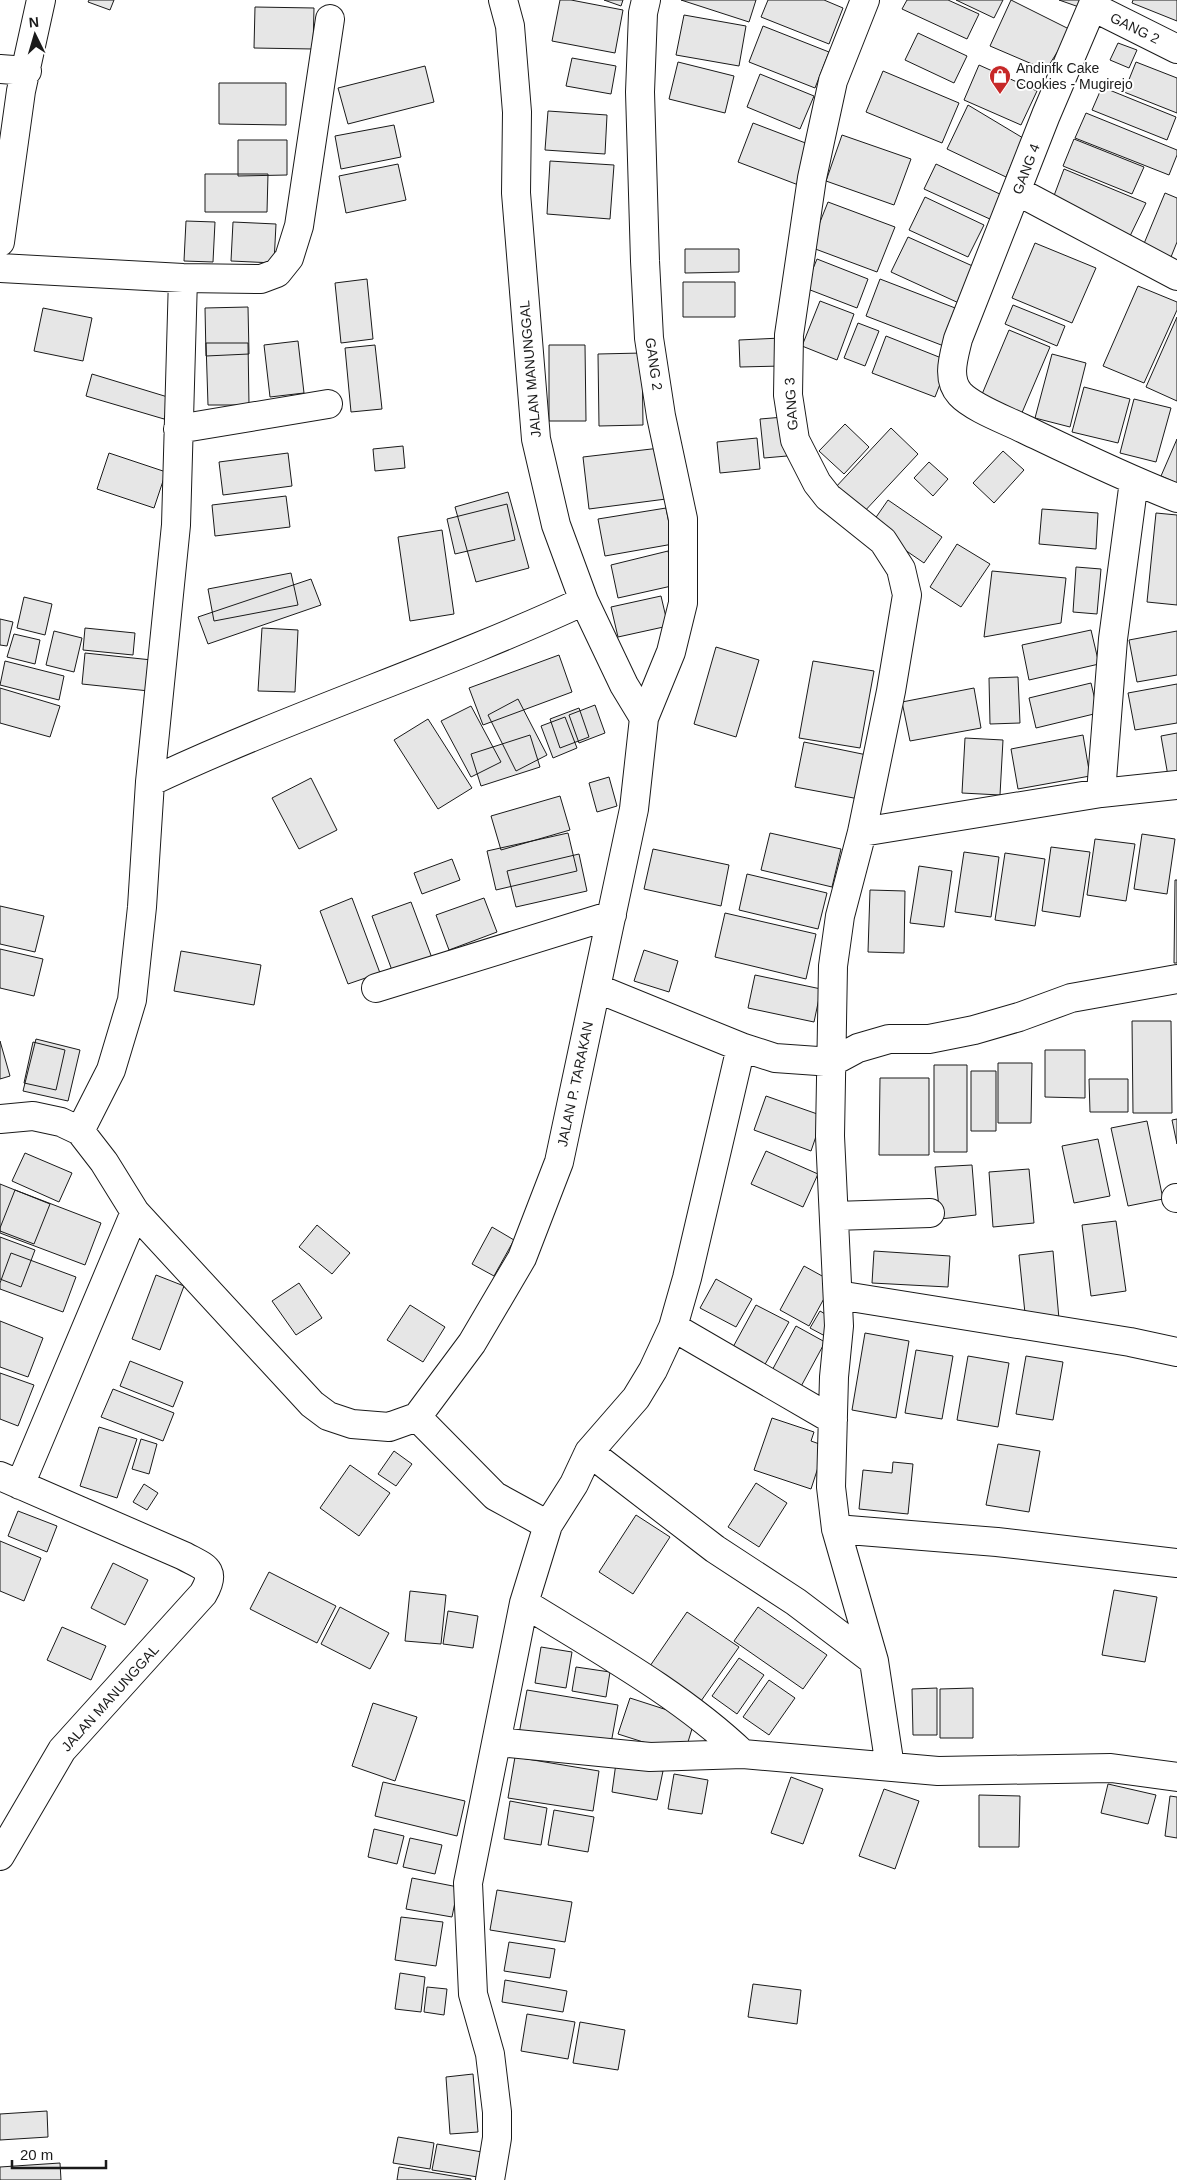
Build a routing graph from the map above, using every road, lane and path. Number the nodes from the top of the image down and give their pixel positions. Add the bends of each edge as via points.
1 (41, 0) edge
2 (503, 0) edge
3 (646, 0) edge
4 (866, 0) edge
5 (1094, 4) edge
6 (330, 19) dead end
7 (1177, 49) edge
8 (0, 69) edge
9 (27, 71) junction
10 (1018, 191) junction
11 (0, 242) edge
12 (0, 268) edge
13 (1177, 276) edge
14 (183, 278) junction
15 (328, 404) dead end
16 (178, 429) junction
17 (1134, 481) junction
18 (1177, 498) edge
19 (584, 601) junction
20 (644, 718) junction
21 (150, 782) junction
22 (1177, 785) edge
23 (1101, 794) junction
24 (862, 832) junction
25 (612, 915) junction
26 (1177, 979) edge
27 (376, 988) dead end
28 (596, 988) junction
29 (741, 1047) junction
30 (832, 1062) junction
31 (0, 1119) edge
32 (80, 1131) junction
33 (135, 1212) junction
34 (930, 1213) dead end
35 (834, 1216) junction
36 (838, 1295) junction
37 (673, 1327) junction
38 (1177, 1352) edge
39 (417, 1417) junction
40 (833, 1420) junction
41 (589, 1452) junction
42 (10, 1481) edge
43 (548, 1525) junction
44 (836, 1529) junction
45 (1177, 1563) edge
46 (524, 1603) junction
47 (874, 1661) junction
48 (498, 1742) junction
49 (744, 1754) junction
50 (890, 1767) junction
51 (1177, 1777) edge
52 (0, 1856) edge
53 (490, 2180) edge

1 - 9 street
2 - 19 street, JALAN MANUNGGAL via 510,26 517,112 516,193 536,439 556,525
3 - 20 street, GANG 2 via 640,92 649,328 661,416 683,519 683,603 671,652
4 - 24 street, GANG 3 via 833,81 812,178 790,335 788,395 794,440 816,483 828,497 883,541 901,569 907,595
5 - 7 street, GANG 2
5 - 10 street, GANG 4 via 1046,115
6 - 14 street via 299,226 289,258 277,273 261,279
8 - 9 street
9 - 11 street
10 - 13 street
10 - 17 street, GANG 4 via 958,339 952,374 960,393 987,411
12 - 14 street
14 - 16 street
15 - 16 street
16 - 21 street via 176,525
17 - 18 street, GANG 4
17 - 23 street via 1114,639
19 - 20 street, JALAN MANUNGGAL via 624,685
19 - 21 street via 514,633 215,751
20 - 25 street, JALAN P. TARAKAN via 634,810
21 - 32 street via 132,1000 111,1070
22 - 23 street
23 - 24 street
24 - 30 street, GANG 3 via 840,916 833,966
25 - 27 street
25 - 28 street, JALAN P. TARAKAN
26 - 30 street via 1071,998 974,1030 929,1039 889,1039 858,1048
28 - 29 street
28 - 39 street, JALAN P. TARAKAN via 559,1162 522,1258 472,1343
29 - 30 street via 775,1058
29 - 37 street
30 - 35 street, GANG 3 via 830,1136
31 - 32 street via 33,1116 61,1122
32 - 33 street
33 - 39 street via 312,1404 328,1416 352,1424 389,1428
33 - 42 street
34 - 35 street
35 - 36 street, GANG 3
36 - 38 street
36 - 40 street, GANG 3
37 - 40 street
37 - 41 street via 636,1398
39 - 43 street via 495,1496
40 - 44 street, GANG 3 via 831,1487
41 - 43 street via 574,1484
41 - 47 street via 715,1549 796,1602
42 - 52 street, JALAN MANUNGGAL via 184,1556 208,1569 210,1574 209,1583 189,1610 62,1750
43 - 46 street
44 - 45 street via 997,1542
44 - 47 street, GANG 3
46 - 48 street
46 - 49 street via 709,1723
47 - 50 street, GANG 3
48 - 49 street via 650,1757
48 - 53 street via 468,1883 473,1994 490,2054 497,2112 498,2138
49 - 50 street
50 - 51 street via 938,1771 1111,1768

